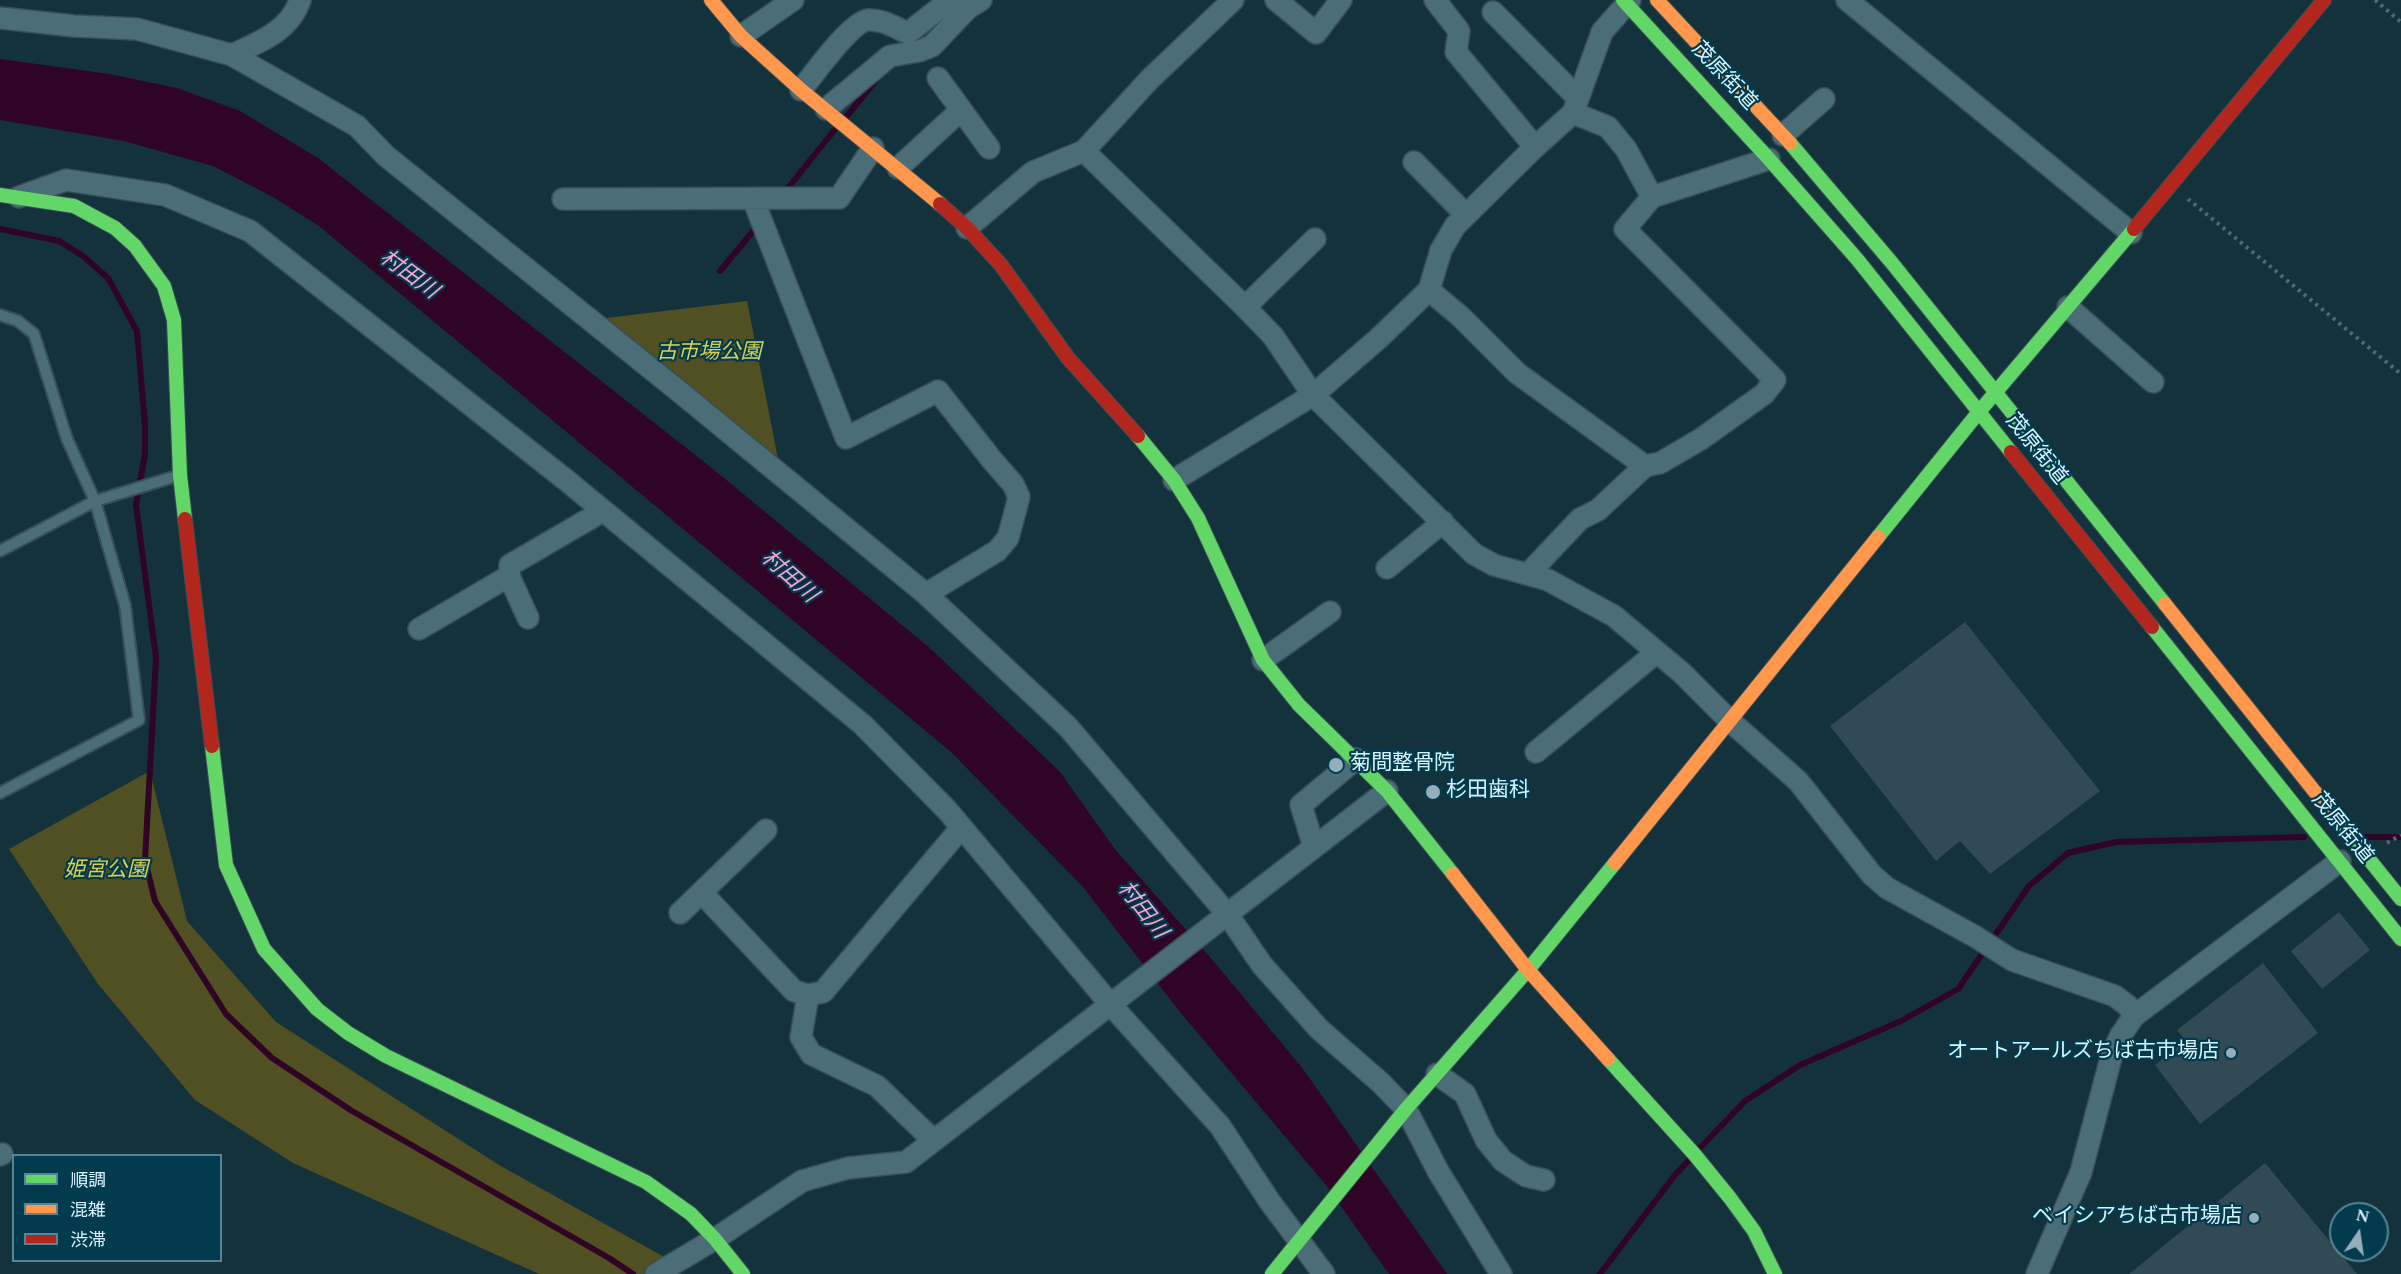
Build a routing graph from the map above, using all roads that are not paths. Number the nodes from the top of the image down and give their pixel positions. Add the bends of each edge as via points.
1 (300, 0) edge
2 (711, 0) edge
3 (793, 0) edge
4 (950, 0) edge
5 (981, 0) edge
6 (1233, 0) edge
7 (1276, 0) edge
8 (1341, 0) edge
9 (1435, 0) edge
10 (1657, 0) edge
11 (2324, 0) edge
12 (1626, 1) edge
13 (1859, 4) edge
14 (1493, 12) dead end
15 (0, 18) edge
16 (741, 36) junction
17 (232, 55) junction
18 (938, 78) dead end
19 (801, 90) junction
20 (1824, 99) dead end
21 (1575, 106) junction
22 (826, 109) junction
23 (961, 110) junction
24 (1783, 135) junction
25 (1535, 147) junction
26 (873, 148) junction
27 (989, 148) dead end
28 (1084, 151) junction
29 (1770, 159) junction
30 (1414, 162) dead end
31 (898, 168) junction
32 (9, 196) edge
33 (1652, 197) junction
34 (563, 199) dead end
35 (753, 199) junction
36 (1466, 215) junction
37 (967, 228) junction
38 (2132, 233) junction
39 (1315, 238) dead end
40 (1429, 290) junction
41 (1245, 306) junction
42 (2068, 307) junction
43 (0, 315) edge
44 (2153, 382) dead end
45 (1996, 392) junction
46 (1313, 395) junction
47 (1978, 413) junction
48 (1645, 466) junction
49 (180, 475) junction
50 (1174, 480) junction
51 (95, 501) junction
52 (603, 511) junction
53 (1443, 522) junction
54 (0, 551) edge
55 (1387, 568) dead end
56 (1528, 574) junction
57 (509, 576) junction
58 (926, 594) junction
59 (1329, 612) dead end
60 (528, 618) dead end
61 (419, 629) dead end
62 (1657, 652) junction
63 (1263, 660) junction
64 (1730, 721) junction
65 (1536, 752) dead end
66 (1356, 759) junction
67 (1387, 791) junction
68 (0, 793) edge
69 (962, 828) junction
70 (766, 830) dead end
71 (1314, 847) junction
72 (2340, 861) junction
73 (702, 893) junction
74 (2401, 899) edge
75 (680, 913) dead end
76 (1228, 915) junction
77 (2401, 939) edge
78 (1528, 970) junction
79 (808, 995) junction
80 (1111, 1005) junction
81 (2134, 1016) junction
82 (1437, 1074) junction
83 (1406, 1109) junction
84 (933, 1140) junction
85 (1544, 1180) dead end
86 (715, 1239) junction
87 (1300, 1240) junction
88 (656, 1274) edge
89 (743, 1274) edge
90 (1272, 1274) edge
91 (1324, 1274) edge
92 (1501, 1274) edge
93 (1775, 1274) edge
94 (2037, 1274) edge

1 - 17 street via 296,12 275,34
2 - 16 street
3 - 16 street
4 - 19 street via 908,33 882,21 866,20 854,28
5 - 22 street via 968,8 932,46 890,56
6 - 28 street via 1149,80
7 - 8 street via 1316,33
9 - 25 street via 1459,31 1456,52
10 - 24 street, 茂原街道
11 - 38 street
12 - 21 street via 1602,32
12 - 29 street, 茂原街道
13 - 38 street
14 - 21 street
15 - 17 street via 137,28
16 - 19 street
17 - 58 street via 357,126 386,156
18 - 23 street
19 - 22 street
20 - 24 street
21 - 25 street
21 - 33 street via 1608,127 1626,149
22 - 26 street
23 - 27 street
23 - 31 street
24 - 45 street, 茂原街道
25 - 36 street
26 - 31 street
26 - 35 street via 839,198
28 - 37 street via 1034,172
28 - 41 street
29 - 33 street
29 - 47 street, 茂原街道 via 1857,259
30 - 36 street
31 - 37 street
32 - 49 street via 74,206 115,228 135,246 164,286 174,320
32 - 52 street via 66,180 88,183 165,195 249,231
33 - 48 street via 1625,229 1775,380 1764,394 1701,439 1660,463
34 - 35 street
35 - 58 street via 846,438 938,391 1013,483 1019,497 1008,538 997,550
36 - 40 street via 1441,250
37 - 50 street via 1001,265 1068,358
38 - 42 street
39 - 41 street
40 - 46 street
40 - 48 street via 1517,373
41 - 46 street via 1273,336
42 - 44 street
42 - 45 street
43 - 51 lane via 18,321 34,334 67,439
45 - 47 street
45 - 74 street, 茂原街道
46 - 50 street
46 - 53 street
47 - 64 street
47 - 72 street, 茂原街道
48 - 56 street via 1598,510 1580,519
49 - 51 lane
49 - 86 street via 226,865 264,949 317,1009 348,1032 386,1056 646,1182 691,1214
50 - 63 street via 1198,518
51 - 54 lane
51 - 68 lane via 125,605 139,720
52 - 57 street via 510,565
52 - 69 street via 863,725
53 - 55 street
53 - 56 street via 1474,554 1494,565
56 - 62 street via 1548,580 1614,616
57 - 60 street
57 - 61 street
58 - 76 street via 1068,727
59 - 63 street
62 - 64 street
62 - 65 street
63 - 66 street via 1299,705
64 - 78 street
64 - 81 street via 1798,782 1872,875 1887,888 2012,960 2115,996
66 - 67 street
66 - 71 street via 1301,805
67 - 71 street
67 - 78 street
69 - 79 street via 823,992
69 - 80 street
70 - 73 street
71 - 76 street
72 - 77 street, 茂原街道
72 - 81 street
73 - 75 street
73 - 79 street via 794,991
76 - 80 street
76 - 83 street via 1262,965 1319,1029
78 - 82 street
78 - 93 street via 1730,1198 1754,1231
79 - 84 street via 801,1037 811,1054 877,1086
80 - 84 street
80 - 87 street via 1220,1126
81 - 94 street via 2112,1054 2081,1172
82 - 83 street
82 - 85 street via 1465,1094 1486,1140 1503,1161 1526,1176
83 - 87 street
83 - 92 street via 1438,1171
84 - 86 street via 906,1162 848,1168 802,1181
86 - 88 street
86 - 89 street
87 - 90 street
87 - 91 street

